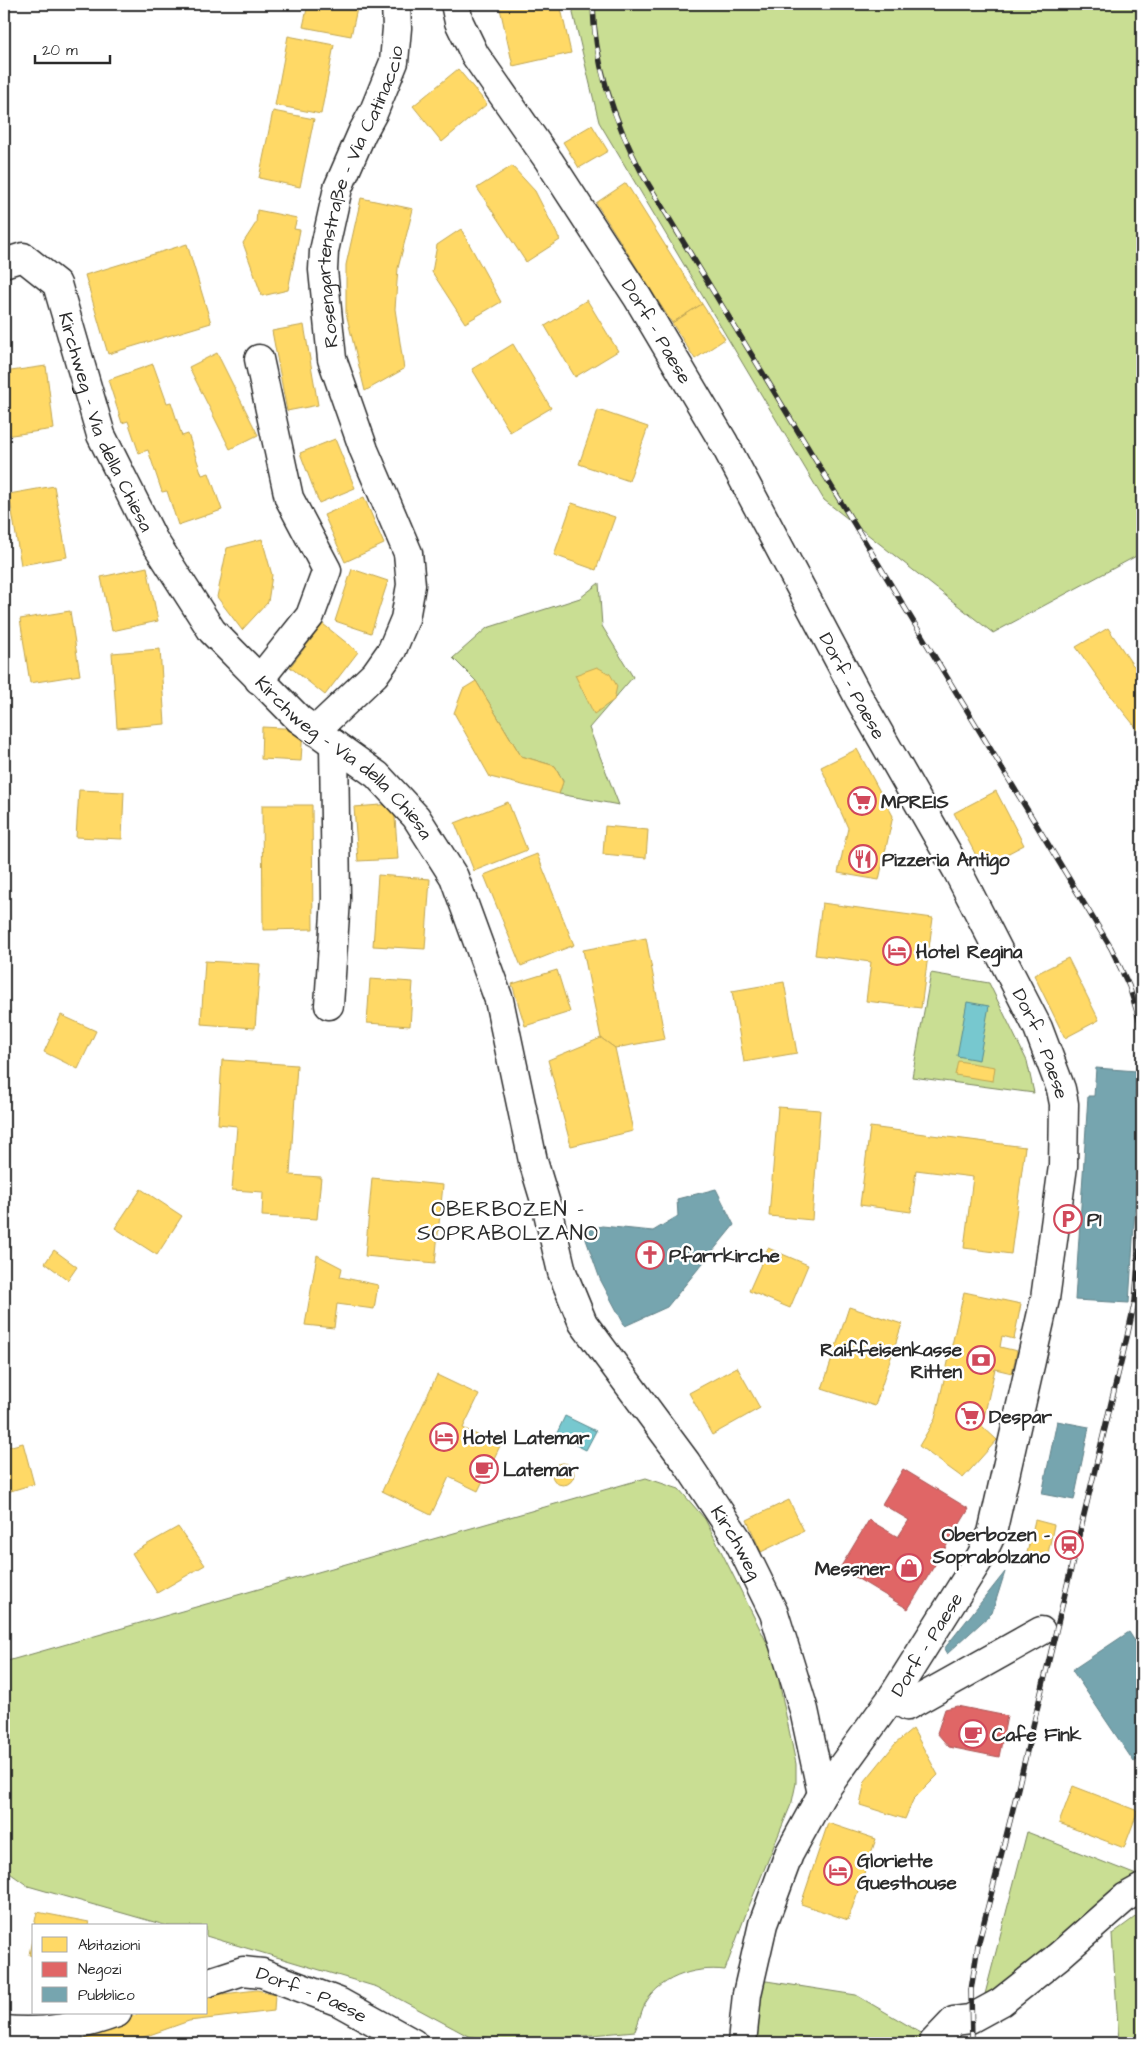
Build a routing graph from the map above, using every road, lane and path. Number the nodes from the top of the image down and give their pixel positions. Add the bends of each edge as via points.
1 (396, 4) edge
2 (455, 4) edge
3 (4, 263) edge
4 (259, 360) dead end
5 (259, 680) junction
6 (324, 738) junction
7 (329, 1005) dead end
8 (583, 1323) joint
9 (1041, 1630) dead end
10 (893, 1696) junction
11 (822, 1794) junction
12 (1142, 1888) edge
13 (208, 1982) edge
14 (114, 2014) edge
15 (4, 2030) edge
16 (413, 2043) edge
17 (742, 2043) edge
18 (933, 2043) edge

1 - 6 street, Rosengartenstraße - Via Catinaccio via 394,62 338,188 323,270 332,359 364,450 408,553 412,585 405,619 392,650
2 - 10 street, Dorf - Paese via 459,22 475,55 638,298 724,444 859,698 957,870 1038,1028 1062,1089 1063,1166 1045,1299 992,1533 981,1556
3 - 5 street, Kirchweg - Via della Chiesa via 23,257 57,284 100,434 153,539 212,631
4 - 5 street via 289,498 326,570 310,616
5 - 6 street, Kirchweg - Via della Chiesa
6 - 7 street via 336,899
6 - 8 street, Kirchweg - Via della Chiesa via 377,775 416,817 454,877 499,1000 533,1161 562,1272
8 - 11 street, Kirchweg via 686,1462 738,1540 774,1613 804,1710
9 - 10 street via 907,1706
10 - 11 street, Dorf - Paese
11 - 17 street, Dorf - Paese via 789,1854 763,1924 747,1994
12 - 18 street via 1126,1897 1001,2002 970,2018 954,2021
13 - 16 street, Dorf - Paese via 243,1971 262,1973 339,2002
14 - 15 street via 85,2024 31,2033

